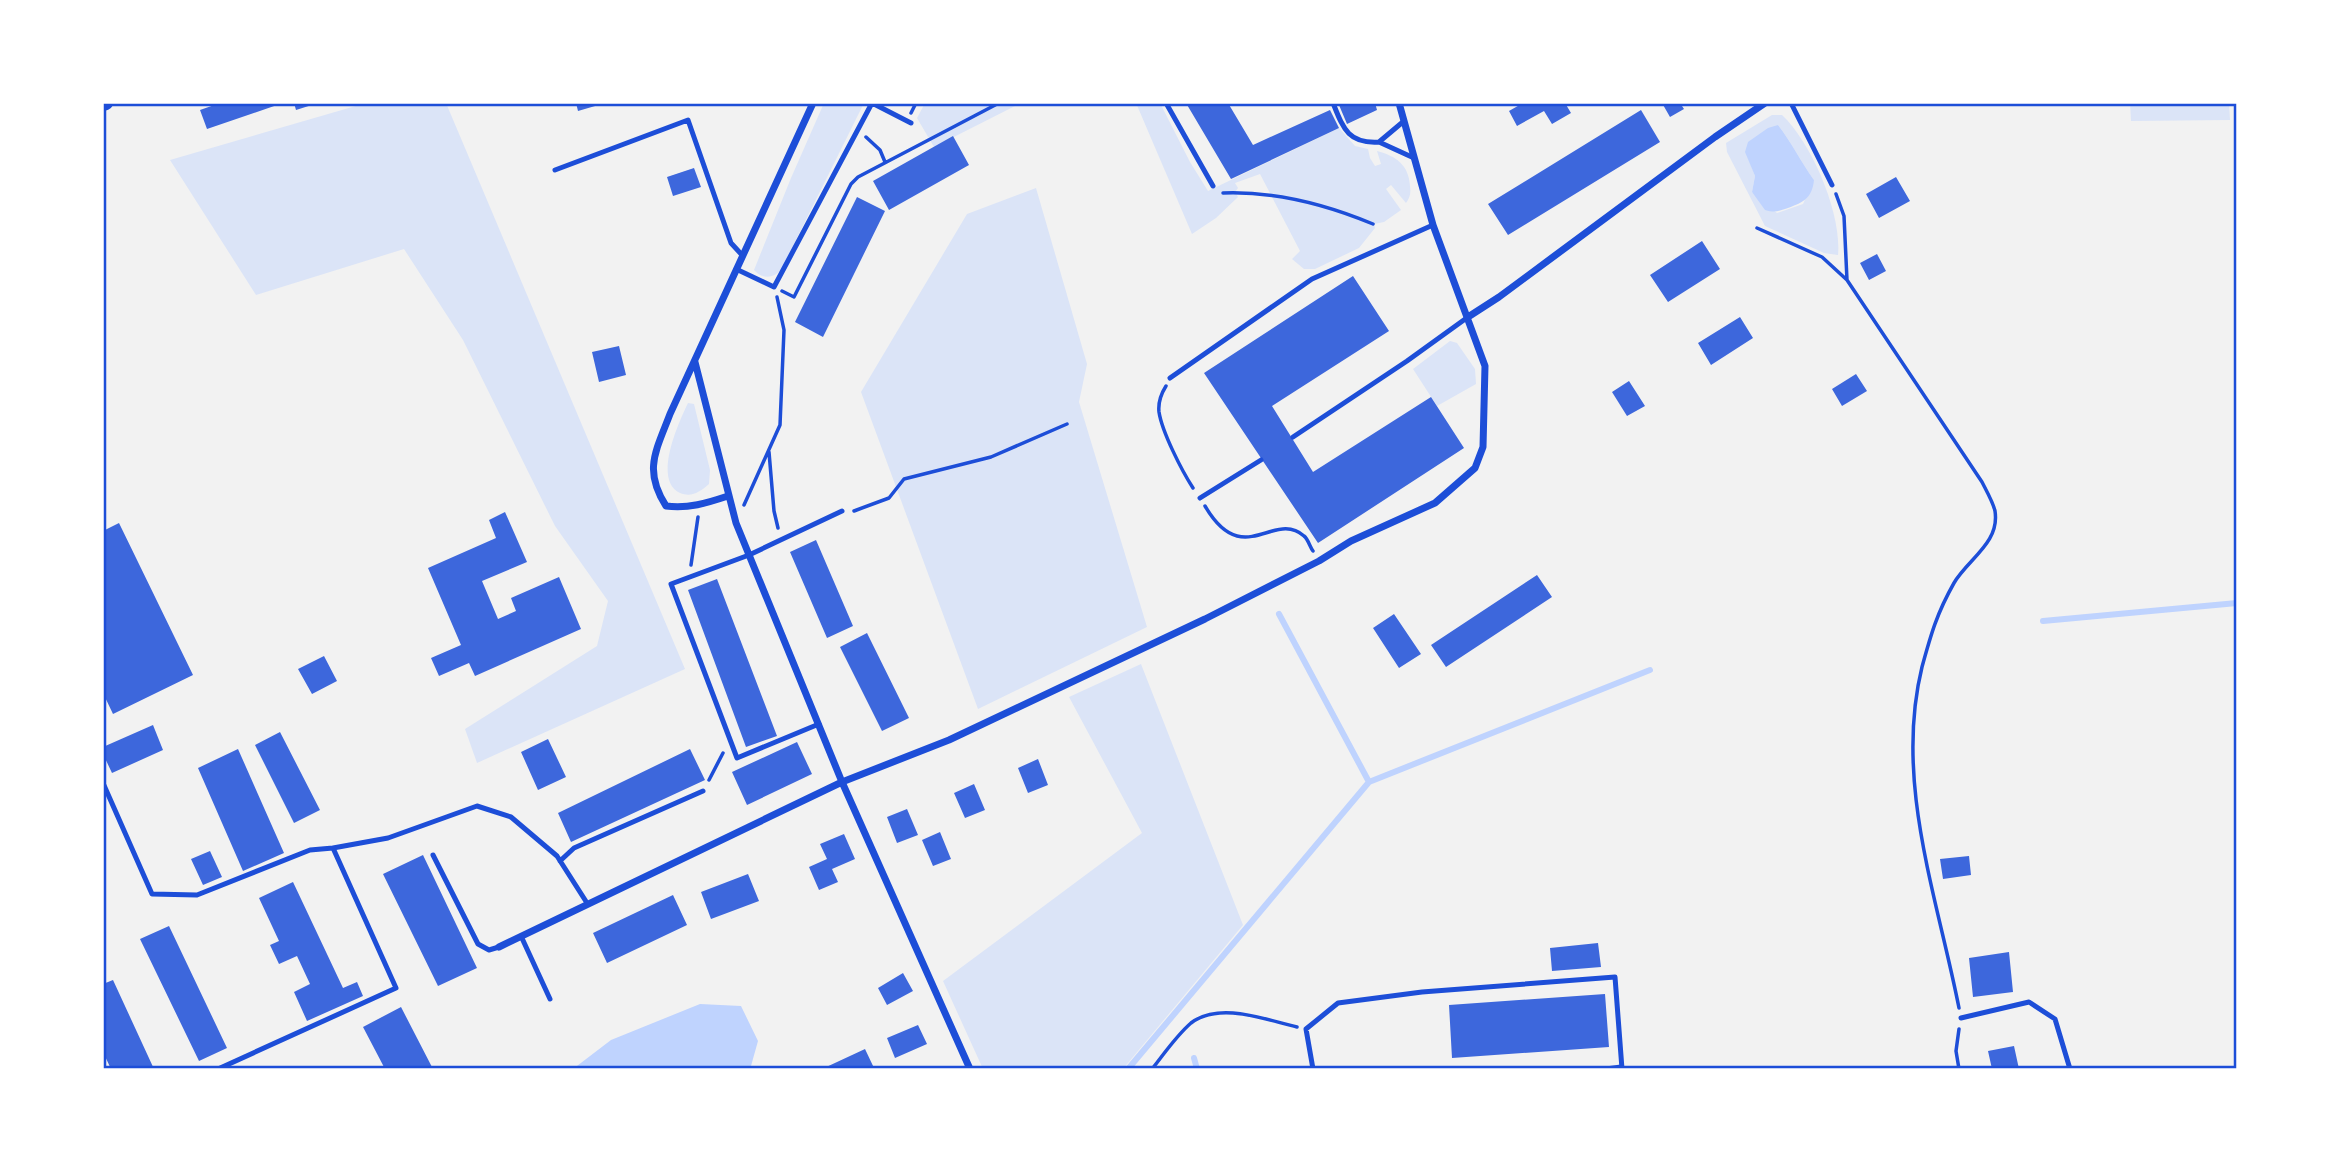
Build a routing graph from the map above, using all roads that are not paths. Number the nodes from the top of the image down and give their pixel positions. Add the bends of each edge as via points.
1 (813, 103) edge
2 (872, 103) edge
3 (1166, 103) edge
4 (1333, 103) edge
5 (1399, 103) edge
6 (1765, 103) edge
7 (1791, 103) edge
8 (1404, 121) junction
9 (911, 123) dead end
10 (1379, 142) junction
11 (1415, 159) junction
12 (555, 170) dead end
13 (1832, 185) road end
14 (1213, 186) road end
15 (1433, 225) junction
16 (743, 255) junction
17 (736, 269) junction
18 (1468, 317) junction
19 (695, 362) junction
20 (1170, 378) dead end
21 (1293, 437) dead end
22 (1261, 460) dead end
23 (728, 496) junction
24 (1200, 498) dead end
25 (842, 511) road end
26 (749, 555) junction
27 (819, 724) junction
28 (842, 782) junction
29 (103, 783) edge
30 (703, 791) road end
31 (333, 848) junction
32 (433, 855) dead end
33 (560, 861) junction
34 (587, 903) junction
35 (521, 936) junction
36 (499, 947) joint
37 (550, 999) dead end
38 (1961, 1018) road end
39 (1621, 1068) edge
40 (218, 1069) edge
41 (971, 1069) edge
42 (1313, 1069) edge
43 (1606, 1069) edge
44 (2070, 1069) edge

1 - 16 street
2 - 9 lane
2 - 17 lane via 774,287
3 - 14 lane
4 - 10 lane via 1346,131 1357,141
5 - 8 street
6 - 18 street
7 - 13 lane
8 - 10 lane
8 - 11 street
10 - 11 lane
11 - 15 street
12 - 16 lane via 688,120 731,243
15 - 18 street
15 - 20 lane via 1312,279
16 - 17 street
17 - 19 street
18 - 21 lane
18 - 28 street via 1485,366 1483,447 1475,468 1436,503 949,740
19 - 23 street
19 - 23 street via 670,414 652,475 666,506 700,505
22 - 24 lane
23 - 26 street
25 - 26 lane
26 - 27 street
26 - 27 lane via 671,584 737,758
27 - 28 street
28 - 34 street
28 - 41 street
29 - 31 lane via 152,894 197,895 310,850
30 - 33 lane via 574,848
31 - 33 lane via 388,838 477,806 511,817
31 - 40 lane via 396,988
32 - 36 lane via 478,944 489,950
33 - 34 lane
34 - 35 street
35 - 36 street
35 - 37 lane
38 - 44 lane via 2028,1002 2055,1019
39 - 42 lane via 1615,976 1339,1003 1306,1029
39 - 43 lane

